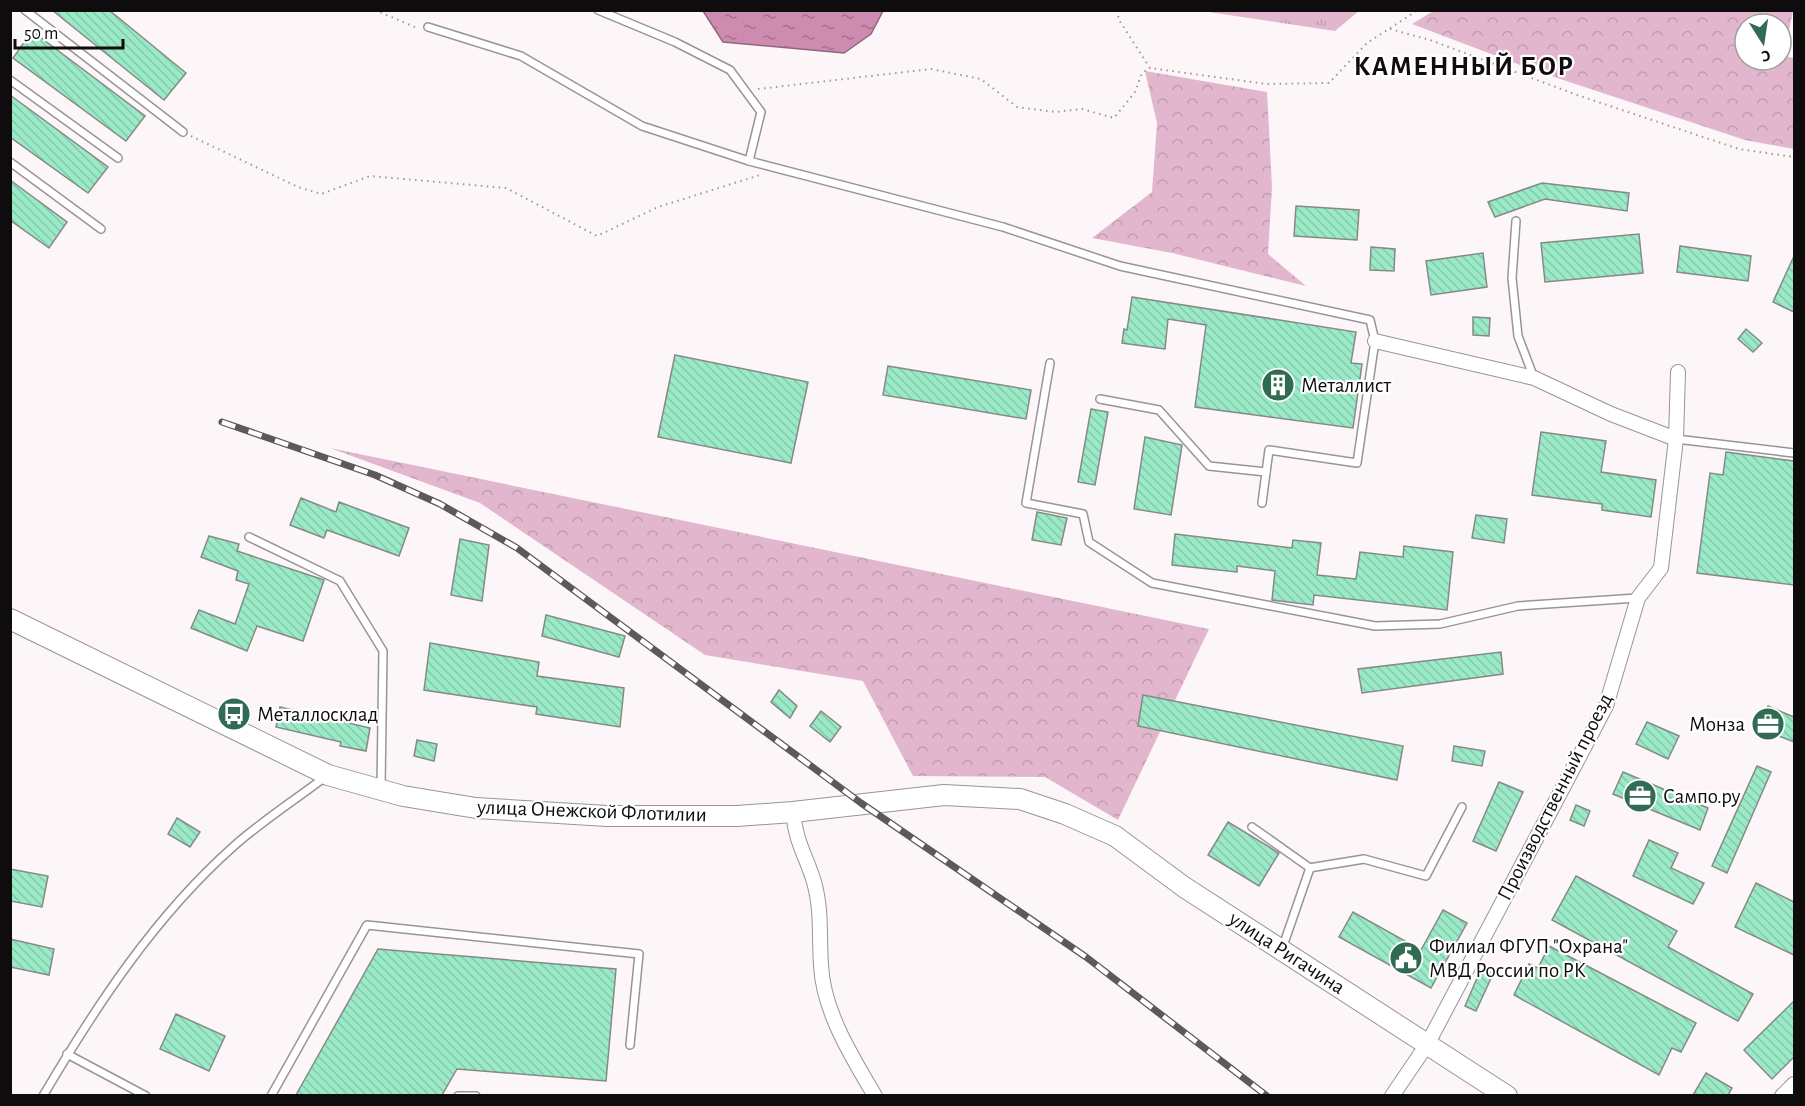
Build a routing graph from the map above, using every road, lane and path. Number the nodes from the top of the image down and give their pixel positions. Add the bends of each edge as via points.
1 (25, 10) edge
2 (375, 10) edge
3 (598, 10) edge
4 (1118, 10) edge
5 (1419, 10) edge
6 (428, 27) joint
7 (1390, 29) junction
8 (1150, 68) junction
9 (10, 80) edge
10 (748, 94) junction
11 (183, 132) joint
12 (1794, 157) edge
13 (118, 158) dead end
14 (749, 161) junction
15 (10, 162) edge
16 (780, 169) junction
17 (1516, 221) dead end
18 (101, 229) dead end
19 (1375, 341) junction
20 (1050, 363) dead end
21 (1678, 372) dead end
22 (1534, 378) junction
23 (1100, 399) dead end
24 (1676, 439) junction
25 (1794, 453) edge
26 (1266, 472) junction
27 (1262, 503) dead end
28 (249, 537) dead end
29 (1638, 598) junction
30 (10, 619) edge
31 (328, 775) junction
32 (380, 789) junction
33 (1462, 807) dead end
34 (793, 812) junction
35 (1252, 827) dead end
36 (1309, 868) junction
37 (1282, 949) junction
38 (1428, 1043) junction
39 (630, 1045) dead end
40 (67, 1054) junction
41 (1794, 1084) edge
42 (43, 1095) edge
43 (146, 1095) edge
44 (271, 1095) edge
45 (458, 1095) edge
46 (476, 1095) edge
47 (875, 1095) edge
48 (1392, 1095) edge
49 (1507, 1095) edge
50 (1782, 1095) edge

1 - 11 lane
2 - 6 path via 416,28
3 - 10 lane via 730,70
4 - 8 path via 1119,20
5 - 7 path
6 - 14 lane via 521,56 642,126
7 - 8 path via 1367,43 1329,83 1266,84
7 - 12 path via 1739,149
8 - 10 path via 1114,117 1082,109 1054,112 1017,107 981,80 931,69 754,90
9 - 13 lane
10 - 14 lane via 761,112
11 - 16 path via 298,187 321,194 370,176 506,188 597,236 658,207
14 - 16 lane
15 - 18 lane
16 - 19 lane via 1003,227 1120,266 1370,320
17 - 22 lane via 1512,278 1518,336
19 - 22 street
19 - 26 lane via 1357,463 1269,450
20 - 29 lane via 1026,503 1083,514 1089,542 1152,583 1375,626 1440,624 1518,606
21 - 24 street, Производственный проезд
22 - 24 street
23 - 26 lane via 1159,410 1209,466
24 - 25 lane
24 - 29 street, Производственный проезд via 1661,568
26 - 27 lane
28 - 32 lane via 340,581 383,651
29 - 38 street, Производственный проезд via 1606,706
30 - 31 main road
31 - 32 lane
31 - 40 lane via 234,845 178,900
32 - 34 lane via 476,808 607,816
33 - 36 lane via 1426,876 1364,859
34 - 37 main road, улица Ригачина via 944,795 1020,799 1115,836 1184,887
34 - 47 street via 795,837 814,882 822,925 820,965 826,997 854,1060
35 - 36 lane
36 - 37 lane
37 - 38 main road, улица Ригачина
38 - 48 street, Производственный проезд
38 - 49 main road, улица Ригачина
39 - 44 lane via 639,954 367,925
40 - 42 lane
40 - 43 lane
41 - 50 street
45 - 46 lane

